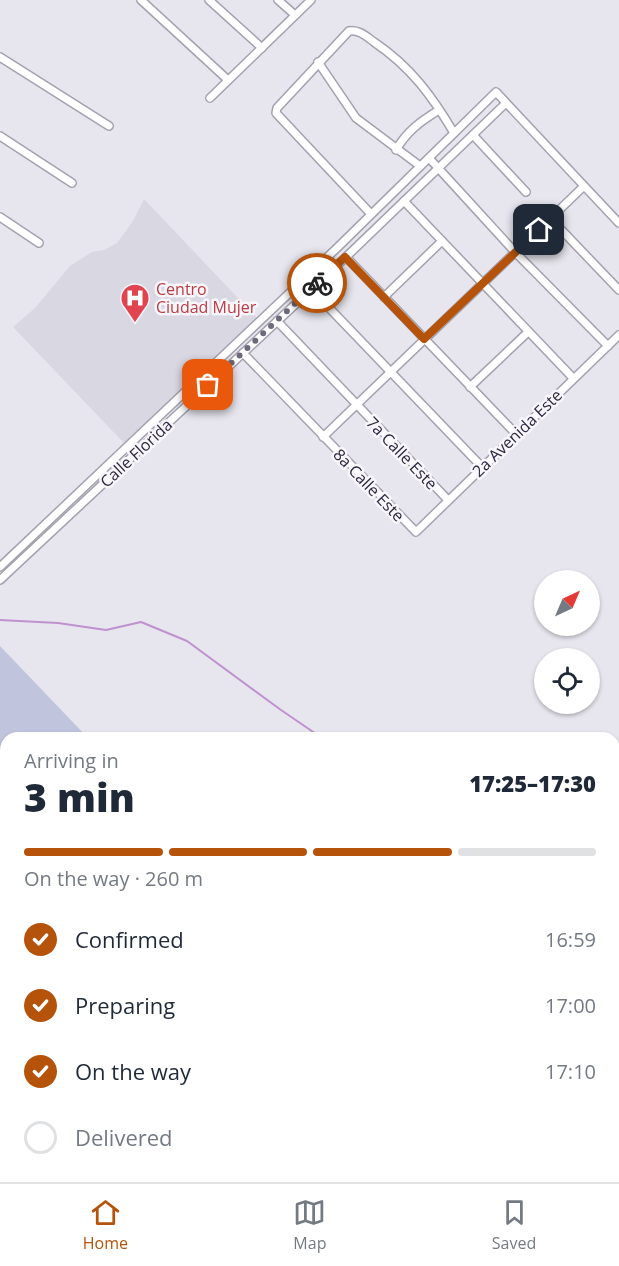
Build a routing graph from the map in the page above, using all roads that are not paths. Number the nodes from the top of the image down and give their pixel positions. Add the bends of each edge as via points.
1 (141, 0) edge
2 (209, 0) edge
3 (278, 0) edge
4 (311, 0) edge
5 (295, 15) junction
6 (262, 48) junction
7 (0, 57) edge
8 (318, 62) junction
9 (228, 80) junction
10 (210, 98) dead end
11 (506, 103) junction
12 (439, 110) junction
13 (109, 126) dead end
14 (454, 133) junction
15 (472, 135) junction
16 (0, 136) edge
17 (396, 150) junction
18 (429, 158) junction
19 (420, 166) junction
20 (438, 168) junction
21 (72, 183) dead end
22 (584, 187) junction
23 (526, 192) dead end
24 (404, 201) junction
25 (371, 214) junction
26 (0, 217) edge
27 (550, 218) junction
28 (619, 224) edge
29 (442, 241) junction
30 (39, 243) dead end
31 (515, 252) junction
32 (345, 257) junction
33 (482, 284) junction
34 (311, 289) junction
35 (619, 290) edge
36 (384, 297) junction
37 (277, 321) junction
38 (528, 332) junction
39 (619, 335) edge
40 (424, 339) junction
41 (608, 346) junction
42 (243, 352) junction
43 (390, 372) junction
44 (573, 378) junction
45 (470, 387) junction
46 (356, 405) junction
47 (516, 434) junction
48 (322, 437) junction
49 (482, 467) junction
50 (448, 500) junction
51 (416, 532) joint
52 (0, 567) edge
53 (0, 580) edge

1 - 9 street
2 - 6 street
3 - 5 street
4 - 5 street
5 - 6 street
6 - 9 street
7 - 13 street
8 - 12 street via 354,30 390,53 416,77
8 - 17 street via 356,118
8 - 25 street via 276,113
9 - 10 street
11 - 14 street, Calle Florida via 496,92
11 - 15 street, Calle Florida
11 - 22 street
12 - 14 street
12 - 17 street via 405,135
14 - 18 street, Calle Florida
15 - 20 street, Calle Florida
15 - 23 street
16 - 21 street
17 - 19 street
18 - 19 street, Calle Florida
18 - 20 street
19 - 25 street, Calle Florida
20 - 24 street, Calle Florida
20 - 31 street
22 - 27 street
22 - 28 street
24 - 29 street
24 - 32 street, Calle Florida
25 - 52 street, Calle Florida
26 - 30 street
27 - 31 street
27 - 35 street
29 - 33 street
29 - 36 street
31 - 33 street
31 - 41 street
32 - 34 street, Calle Florida
32 - 36 street
33 - 38 street
33 - 40 street
34 - 37 street, Calle Florida
34 - 43 street
36 - 40 street
37 - 42 street, Calle Florida
37 - 46 street, 7a Calle Este
38 - 44 street
38 - 45 street
39 - 41 street, 2a Avenida Este
40 - 43 street
40 - 45 street
41 - 44 street, 2a Avenida Este
42 - 48 street, 8a Calle Este
42 - 53 street, Calle Florida
43 - 46 street
43 - 49 street
44 - 47 street, 2a Avenida Este
45 - 47 street
46 - 48 street
46 - 50 street, 7a Calle Este
47 - 49 street, 2a Avenida Este
48 - 51 street, 8a Calle Este
49 - 50 street, 2a Avenida Este
50 - 51 street, 2a Avenida Este

